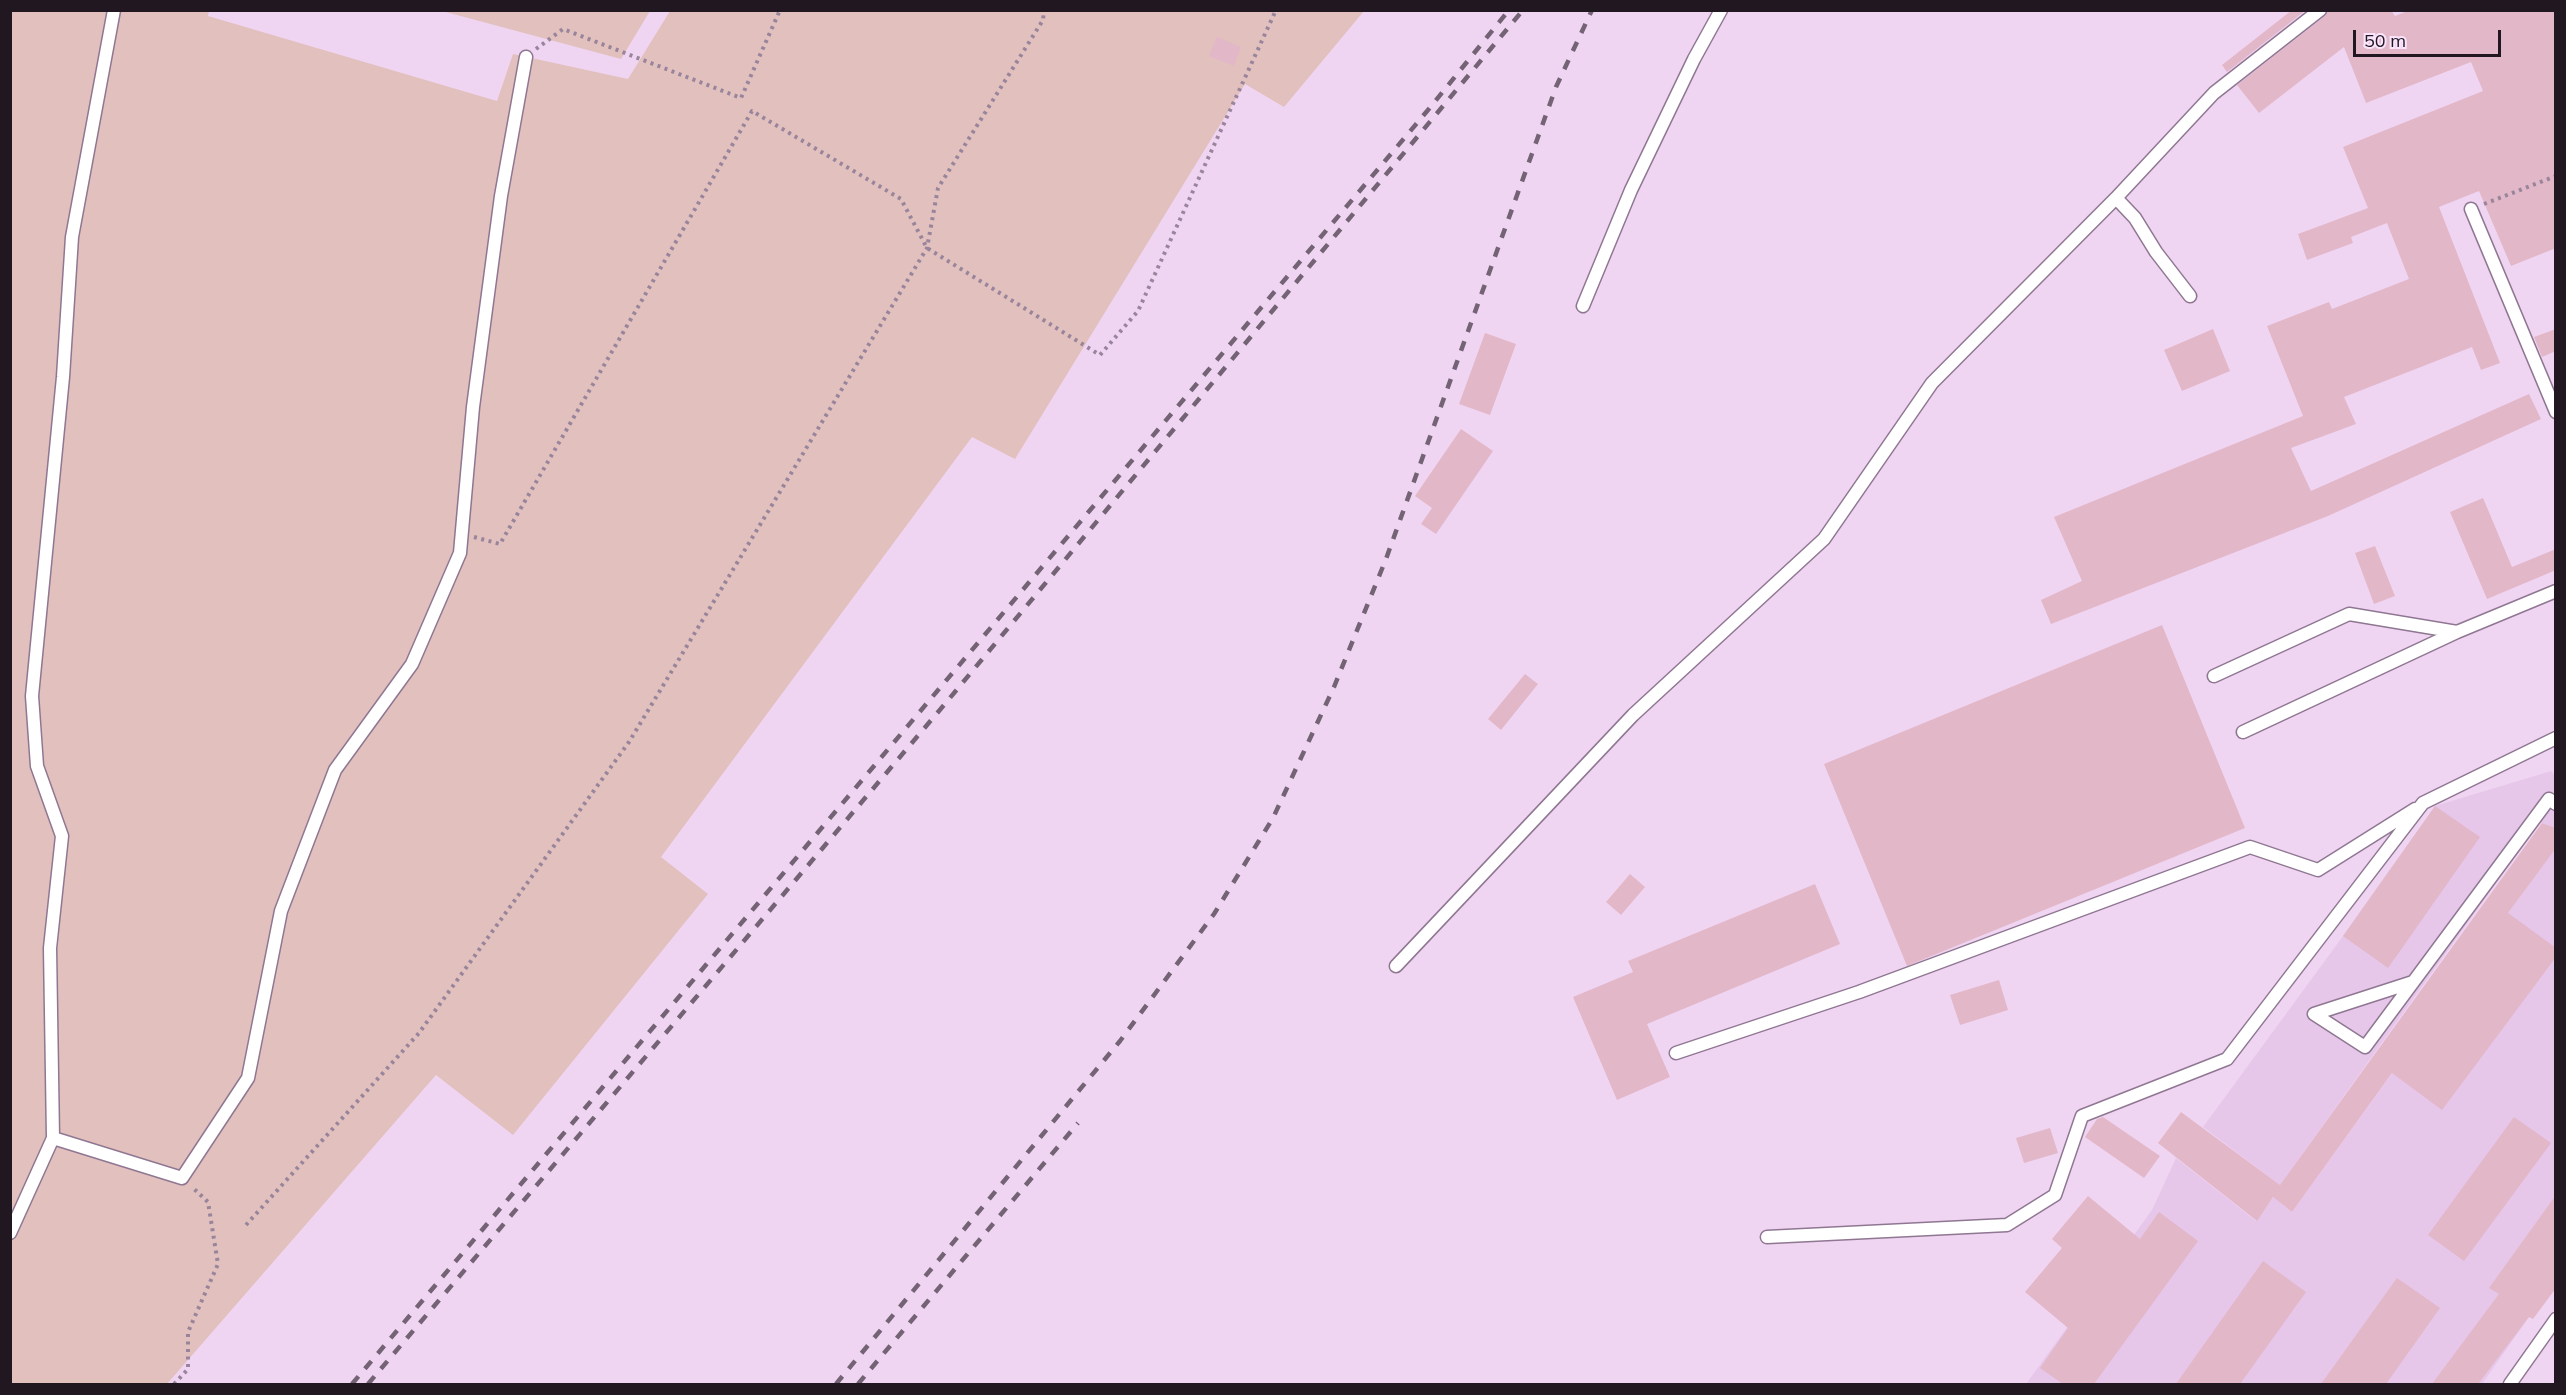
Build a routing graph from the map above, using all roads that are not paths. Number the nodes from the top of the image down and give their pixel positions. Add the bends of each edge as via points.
1 (114, 10) edge
2 (1721, 10) edge
3 (2320, 10) edge
4 (526, 57) road end
5 (2116, 198) junction
6 (2471, 209) road end
7 (2190, 296) dead end
8 (1583, 306) dead end
9 (2556, 412) edge
10 (2556, 591) edge
11 (2457, 632) junction
12 (2214, 676) dead end
13 (2243, 732) dead end
14 (2556, 738) edge
15 (2423, 803) junction
16 (2556, 804) edge
17 (1396, 966) dead end
18 (2413, 982) junction
19 (1676, 1053) dead end
20 (53, 1138) junction
21 (10, 1233) edge
22 (1767, 1237) dead end
23 (2556, 1319) edge
24 (2510, 1384) edge

1 - 20 lane via 72,237 33,696 37,766 62,836 50,948
2 - 8 lane via 1631,190
3 - 5 lane via 2214,93
4 - 20 lane via 501,196 460,553 412,664 335,770 281,911 248,1078 183,1178
5 - 7 lane via 2135,218
5 - 17 lane via 1932,383 1824,539 1633,715
6 - 9 lane
10 - 11 lane
11 - 12 lane via 2349,614
11 - 13 lane
14 - 15 lane
15 - 19 lane via 2318,870 2250,847 1859,992
15 - 22 lane via 2227,1059 2082,1116 2055,1195 2007,1225
16 - 18 lane via 2549,799
18 - 18 lane via 2365,1047 2314,1014 2325,1011
20 - 21 lane
23 - 24 lane

